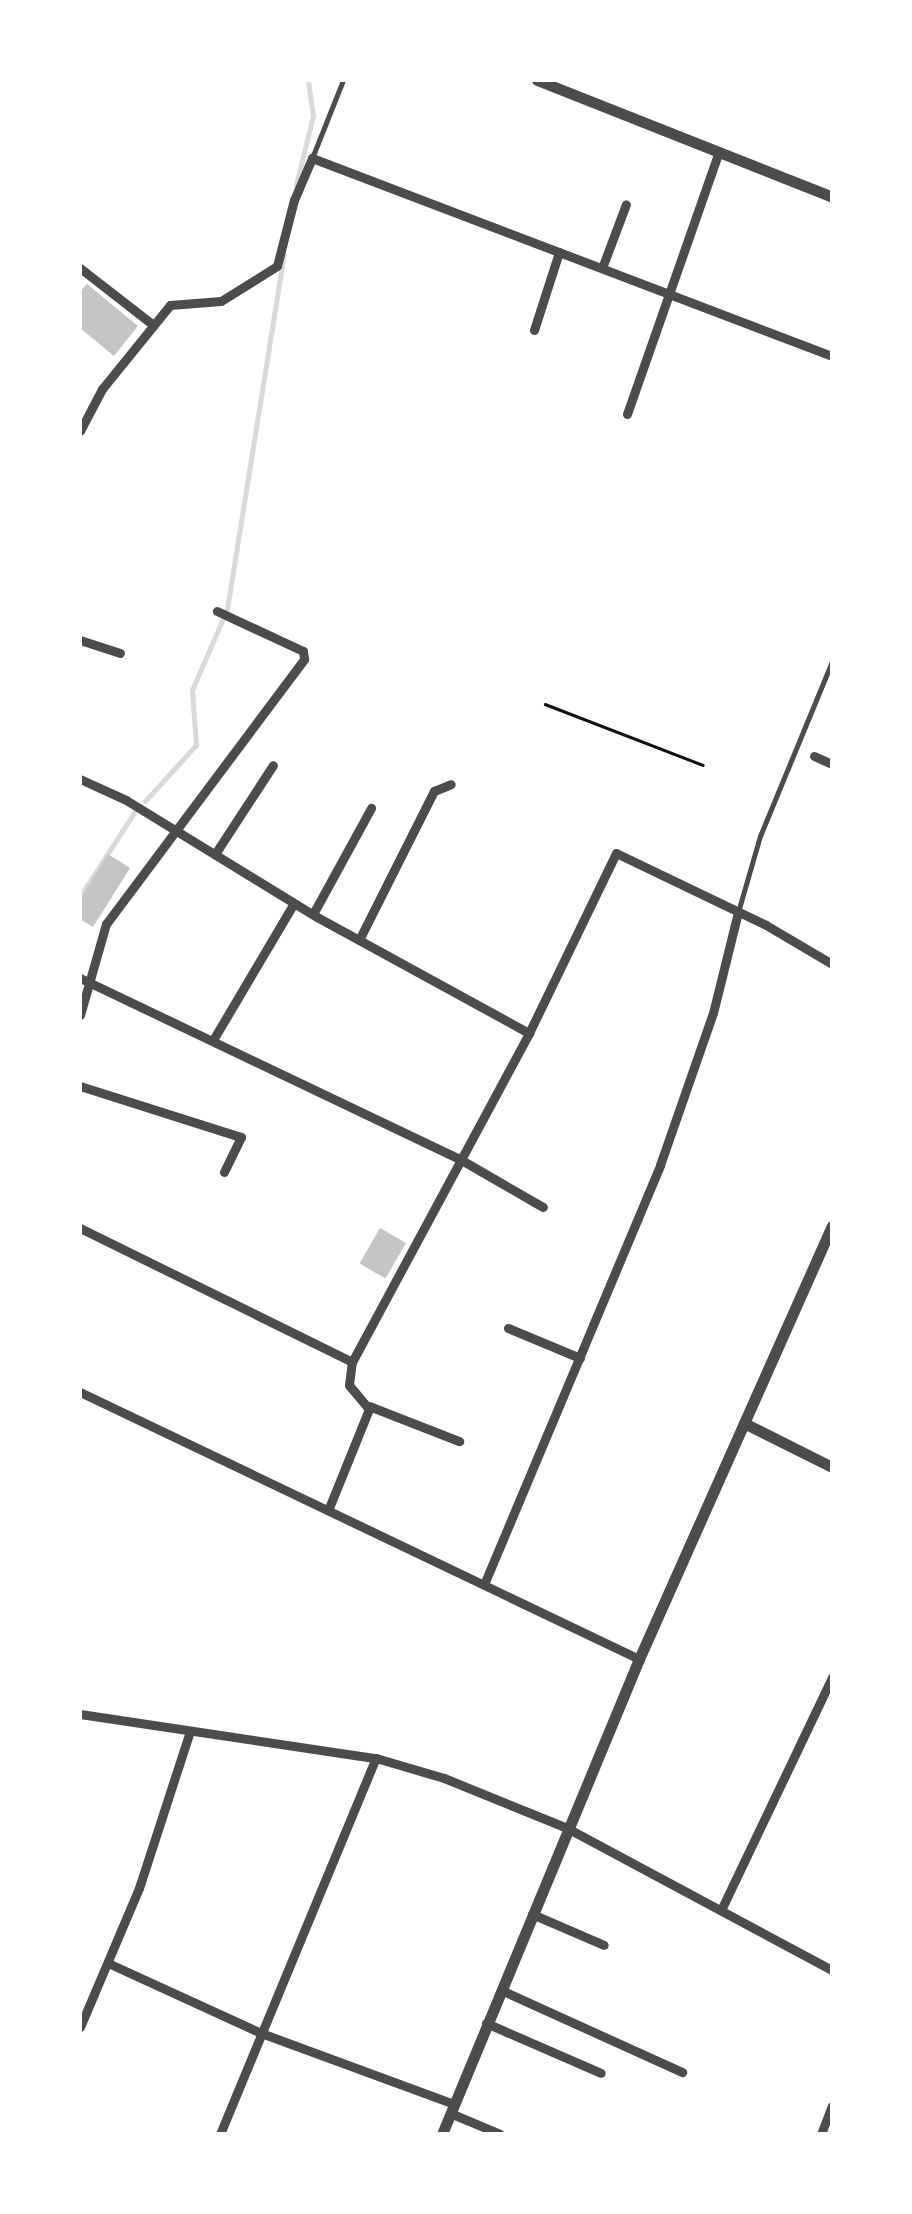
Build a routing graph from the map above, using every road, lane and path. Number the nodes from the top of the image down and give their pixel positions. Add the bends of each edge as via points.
1 (343, 80) edge
2 (537, 80) edge
3 (719, 152) junction
4 (312, 158) junction
5 (832, 196) edge
6 (626, 204) dead end
7 (559, 252) junction
8 (80, 268) edge
9 (602, 268) junction
10 (668, 294) junction
11 (152, 324) junction
12 (534, 330) dead end
13 (832, 356) edge
14 (627, 414) dead end
15 (80, 430) edge
16 (216, 611) dead end
17 (80, 640) edge
18 (120, 653) dead end
19 (832, 661) edge
20 (545, 704) dead end
21 (814, 756) dead end
22 (832, 764) edge
23 (273, 765) dead end
24 (703, 765) dead end
25 (80, 780) edge
26 (452, 784) dead end
27 (371, 808) dead end
28 (174, 828) junction
29 (215, 854) junction
30 (294, 902) junction
31 (738, 912) junction
32 (313, 914) junction
33 (359, 940) junction
34 (832, 964) edge
35 (80, 978) edge
36 (91, 982) junction
37 (80, 1015) edge
38 (529, 1034) junction
39 (213, 1040) junction
40 (80, 1086) edge
41 (458, 1158) junction
42 (224, 1172) dead end
43 (543, 1207) dead end
44 (832, 1226) edge
45 (80, 1228) edge
46 (508, 1328) dead end
47 (580, 1358) junction
48 (352, 1362) junction
49 (81, 1396) edge
50 (369, 1406) junction
51 (744, 1423) junction
52 (459, 1441) dead end
53 (832, 1467) edge
54 (329, 1508) junction
55 (485, 1582) junction
56 (639, 1659) junction
57 (832, 1677) edge
58 (80, 1714) edge
59 (190, 1730) junction
60 (376, 1758) junction
61 (568, 1828) junction
62 (721, 1910) junction
63 (532, 1914) junction
64 (604, 1945) dead end
65 (108, 1963) junction
66 (832, 1970) edge
67 (501, 1990) junction
68 (85, 2003) edge
69 (486, 2023) junction
70 (80, 2027) edge
71 (262, 2032) junction
72 (601, 2072) dead end
73 (682, 2072) dead end
74 (832, 2106) edge
75 (452, 2108) junction
76 (220, 2134) edge
77 (442, 2134) edge
78 (500, 2134) edge
79 (820, 2134) edge

1 - 4 lane
2 - 3 street
3 - 5 street
3 - 10 street
4 - 7 street
4 - 11 street via 280,261 221,300 173,302
6 - 9 street
7 - 9 street
7 - 12 street
8 - 11 street
9 - 10 street
10 - 13 street
10 - 14 street
11 - 15 street via 102,388
16 - 28 street via 303,651 304,659
17 - 18 street
19 - 31 lane via 760,836
20 - 24 path
21 - 22 street
23 - 29 street
25 - 28 street
26 - 33 street via 434,791
27 - 32 street
28 - 29 street
28 - 36 street via 106,924
29 - 30 street
30 - 32 street
30 - 39 street
31 - 34 street
31 - 38 street via 616,853
31 - 47 street via 713,1013 660,1165
32 - 33 street
33 - 38 street
35 - 36 street
36 - 37 street
36 - 39 street
38 - 41 street
39 - 41 street
40 - 42 street via 241,1136
41 - 43 street
41 - 48 street
44 - 51 street
45 - 48 street
46 - 47 street
47 - 55 street
48 - 50 street via 349,1385
49 - 54 street
50 - 52 street
50 - 54 street
51 - 53 street
51 - 56 street
54 - 55 street
55 - 56 street
56 - 61 street
57 - 62 street
58 - 59 street
59 - 60 street
59 - 65 street
60 - 61 street
60 - 71 street
61 - 62 street
61 - 63 street
62 - 66 street
63 - 64 street
63 - 67 street
65 - 68 street
65 - 71 street
67 - 69 street
67 - 73 street
68 - 70 street
69 - 72 street
69 - 75 street
71 - 75 street
71 - 76 street
74 - 79 street
75 - 77 street
75 - 78 street

